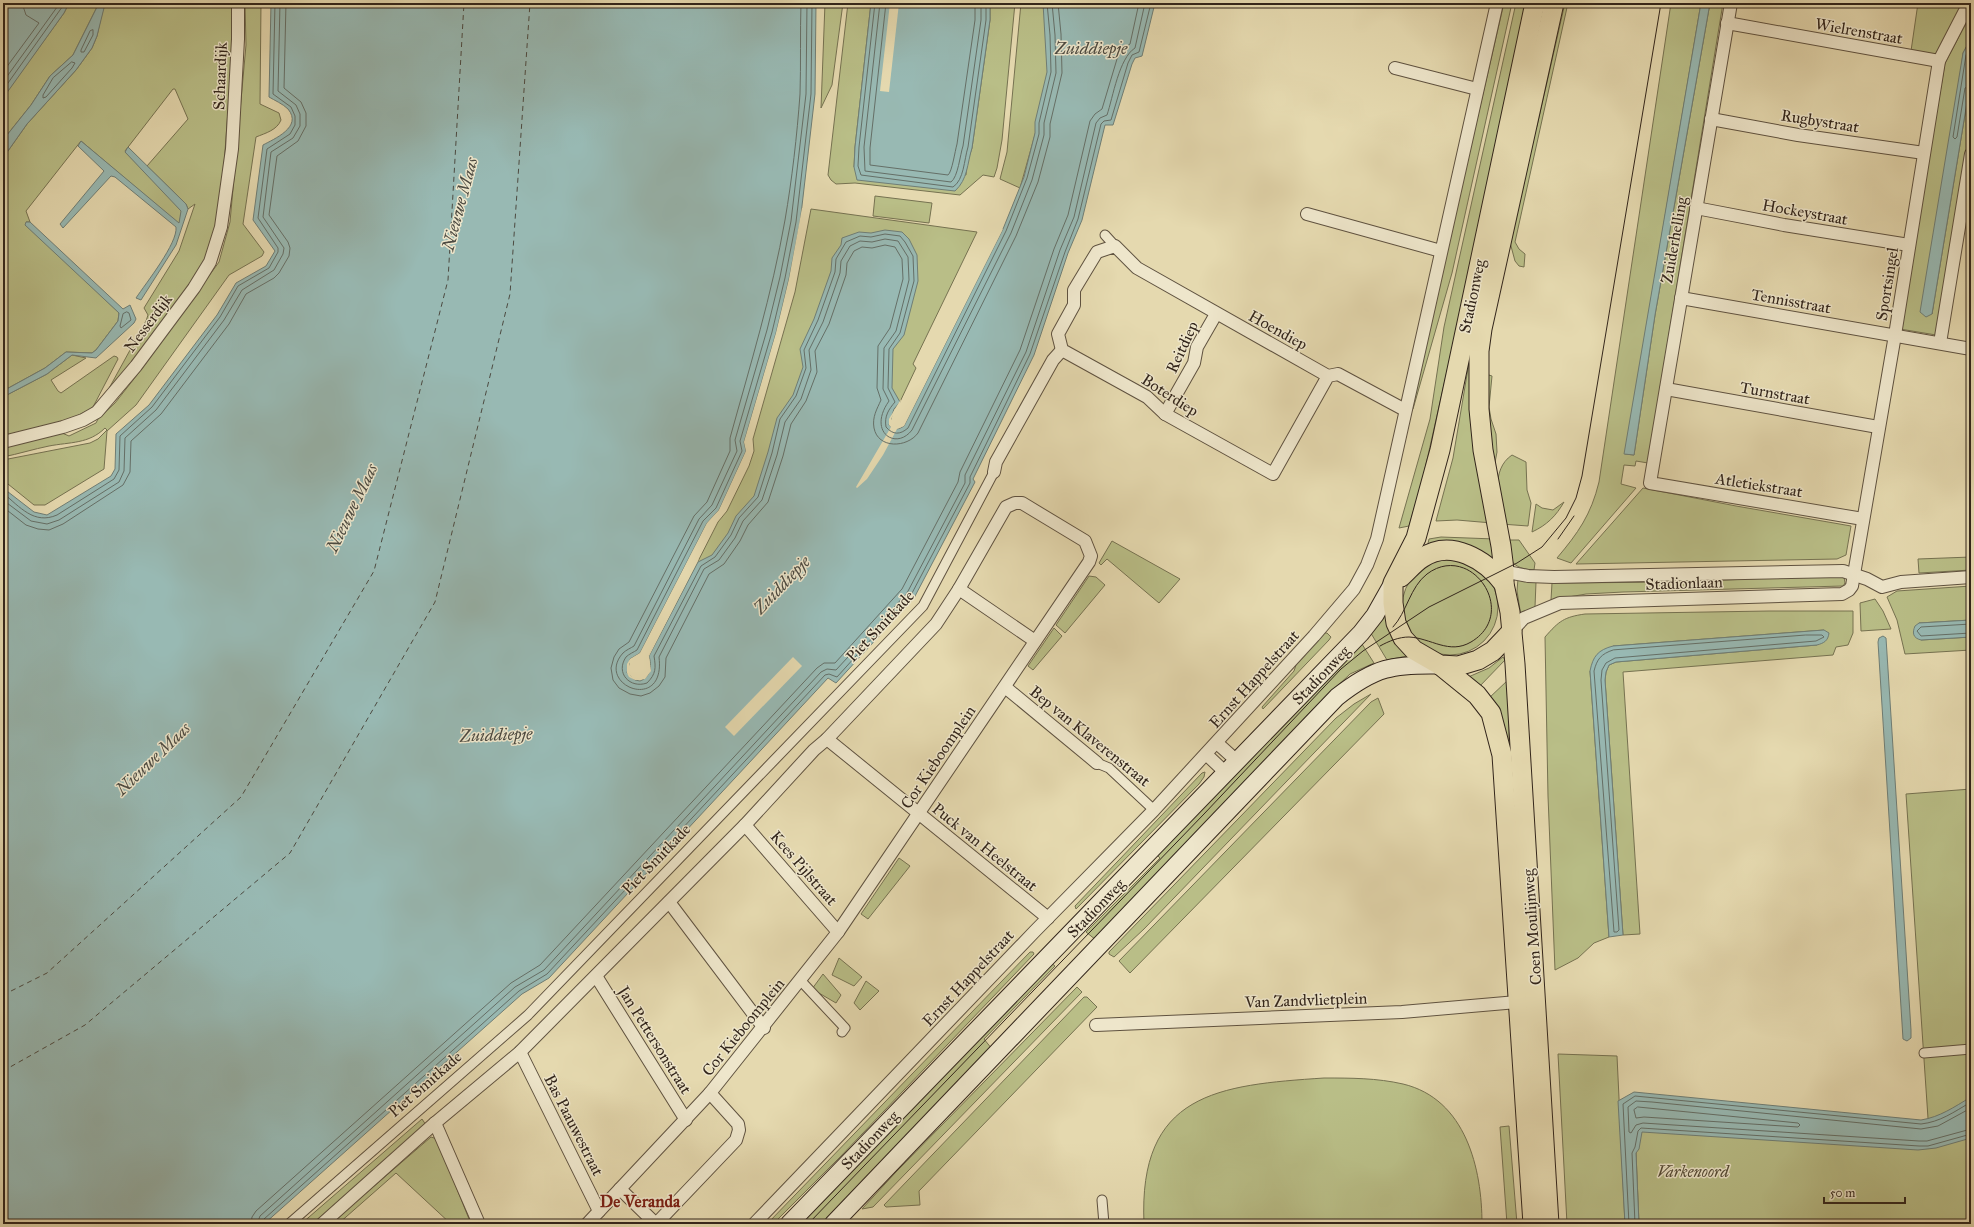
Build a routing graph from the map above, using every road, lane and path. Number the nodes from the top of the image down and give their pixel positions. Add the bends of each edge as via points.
1 (238, 3) edge
2 (1497, 3) edge
3 (1535, 3) edge
4 (1554, 3) edge
5 (1731, 3) edge
6 (1969, 3) edge
7 (1727, 23) junction
8 (1939, 61) junction
9 (1395, 68) dead end
10 (1478, 89) junction
11 (1711, 119) junction
12 (232, 149) joint
13 (1924, 153) junction
14 (1971, 154) edge
15 (1696, 208) junction
16 (1307, 214) dead end
17 (1105, 235) dead end
18 (1909, 245) junction
19 (1115, 246) junction
20 (1442, 251) junction
21 (1681, 298) junction
22 (1216, 314) junction
23 (1895, 336) junction
24 (1940, 343) junction
25 (1971, 348) edge
26 (1062, 350) junction
27 (1328, 376) junction
28 (1666, 389) junction
29 (1405, 410) junction
30 (1165, 414) junction
31 (1878, 427) junction
32 (3, 442) edge
33 (994, 472) joint
34 (1650, 483) joint
35 (1863, 519) junction
36 (1504, 572) junction
37 (1971, 577) edge
38 (1852, 580) junction
39 (1393, 583) junction
40 (959, 589) junction
41 (1512, 631) junction
42 (1314, 636) joint
43 (1035, 641) junction
44 (1440, 665) junction
45 (1004, 687) junction
46 (827, 739) junction
47 (1217, 743) junction
48 (1206, 754) junction
49 (1097, 763) joint
50 (1232, 768) junction
51 (1154, 810) junction
52 (919, 814) junction
53 (745, 825) junction
54 (669, 902) junction
55 (1048, 918) junction
56 (838, 932) junction
57 (596, 976) junction
58 (802, 982) junction
59 (1517, 1002) junction
60 (1096, 1025) dead end
61 (764, 1028) junction
62 (842, 1032) dead end
63 (1971, 1049) edge
64 (520, 1052) junction
65 (1924, 1053) dead end
66 (710, 1093) junction
67 (686, 1120) junction
68 (435, 1123) junction
69 (620, 1189) junction
70 (1102, 1200) dead end
71 (599, 1211) junction
72 (289, 1224) edge
73 (322, 1224) edge
74 (479, 1224) edge
75 (587, 1224) edge
76 (656, 1224) edge
77 (754, 1224) edge
78 (789, 1224) edge
79 (833, 1224) edge
80 (1104, 1224) edge
81 (1533, 1224) edge
82 (1550, 1224) edge

1 - 12 street, Schaardijk
2 - 10 street, Stadionweg
3 - 39 main road, Stadionweg via 1440,450 1416,538
4 - 36 main road, Stadionweg via 1501,238 1479,351 1482,444
5 - 7 street, Zuiderhelling
6 - 8 street, Sportsingel
7 - 8 street, Wielrenstraat
7 - 11 street, Zuiderhelling
8 - 13 street, Sportsingel
9 - 10 street
10 - 20 street, Stadionweg
11 - 13 street, Rugbystraat
11 - 15 street, Zuiderhelling
12 - 32 street, Nesserdijk via 220,233 210,262 194,288 136,366 91,416 63,427
13 - 18 street, Sportsingel
14 - 24 street
15 - 18 street, Hockeystraat
15 - 21 street, Zuiderhelling
16 - 20 street
17 - 19 street
18 - 23 street, Sportsingel
19 - 22 street, Hoendiep via 1137,268
19 - 26 street via 1097,252 1074,290 1074,305 1058,334
20 - 29 street, Stadionweg
21 - 23 street, Tennisstraat
21 - 28 street, Zuiderhelling
22 - 27 street, Hoendiep
22 - 30 street, Reitdiep via 1197,347 1194,363
23 - 24 street, Tennisstraat
23 - 31 street, Sportsingel
24 - 25 street, Tennisstraat
26 - 30 street, Boterdiep via 1147,397
26 - 33 street via 1053,360 996,462
27 - 29 street, Hoendiep via 1338,374
27 - 30 street, Boterdiep via 1273,474
28 - 31 street, Turnstraat
28 - 34 street, Zuiderhelling
29 - 42 street, Stadionweg via 1377,540 1354,589
31 - 35 street, Sportsingel
33 - 72 street, Piet Smitkade via 923,606 528,1015
34 - 35 street, Atletiekstraat
35 - 38 street, Sportsingel
36 - 38 street, Stadionlaan via 1539,577 1574,577 1843,571
36 - 39 main road, Stadionweg via 1466,554 1450,551 1423,558
36 - 41 main road, Stadionweg
37 - 38 street, Stadionlaan via 1901,582 1882,587 1867,579
38 - 41 street, Stadionlaan via 1849,590 1842,594 1560,603 1524,618
39 - 44 main road, Stadionweg via 1396,623 1404,638 1414,650
39 - 50 main road, Stadionweg via 1375,615 1361,633
40 - 43 street
40 - 43 street, Cor Kieboomplein via 1006,507 1015,503 1022,503 1080,537 1089,546 1089,562
40 - 46 street via 936,624
41 - 44 main road, Stadionweg via 1493,650 1478,660 1458,666
41 - 82 main road, Coen Moulijnweg
42 - 47 street, Ernst Happelstraat
43 - 45 street, Cor Kieboomplein
44 - 59 main road, Coen Moulijnweg via 1482,701 1491,713 1499,738
44 - 79 main road, Stadionweg via 1410,664 1384,669 1362,678 1337,697
45 - 49 street, Bep van Klaverenstraat
45 - 52 street, Cor Kieboomplein
46 - 52 street, Puck van Heelstraat
46 - 53 street
47 - 48 street, Ernst Happelstraat
47 - 50 street, Ernst Happelstraat
48 - 50 street
48 - 51 street, Ernst Happelstraat
49 - 51 street, Bep van Klaverenstraat via 1109,768
50 - 78 main road, Stadionweg
51 - 55 street, Ernst Happelstraat
52 - 55 street, Puck van Heelstraat
52 - 56 street, Cor Kieboomplein
53 - 54 street
53 - 56 street, Kees Pijlstraat
54 - 57 street
54 - 61 street
55 - 77 street, Ernst Happelstraat
56 - 58 street, Cor Kieboomplein
57 - 64 street
57 - 67 street, Jan Pettersonstraat
58 - 61 street, Cor Kieboomplein
58 - 62 street via 845,1028
59 - 60 street, Van Zandvlietplein via 1402,1012
59 - 81 main road, Coen Moulijnweg
61 - 66 street, Cor Kieboomplein
63 - 65 street
64 - 68 street
64 - 71 street, Bas Paauwestraat
66 - 67 street, Cor Kieboomplein
66 - 76 street, Cor Kieboomplein via 738,1124 736,1140
67 - 69 street, Cor Kieboomplein
68 - 73 street
68 - 74 street
69 - 71 street, Cor Kieboomplein
69 - 76 street
70 - 80 street
71 - 75 street, Cor Kieboomplein

